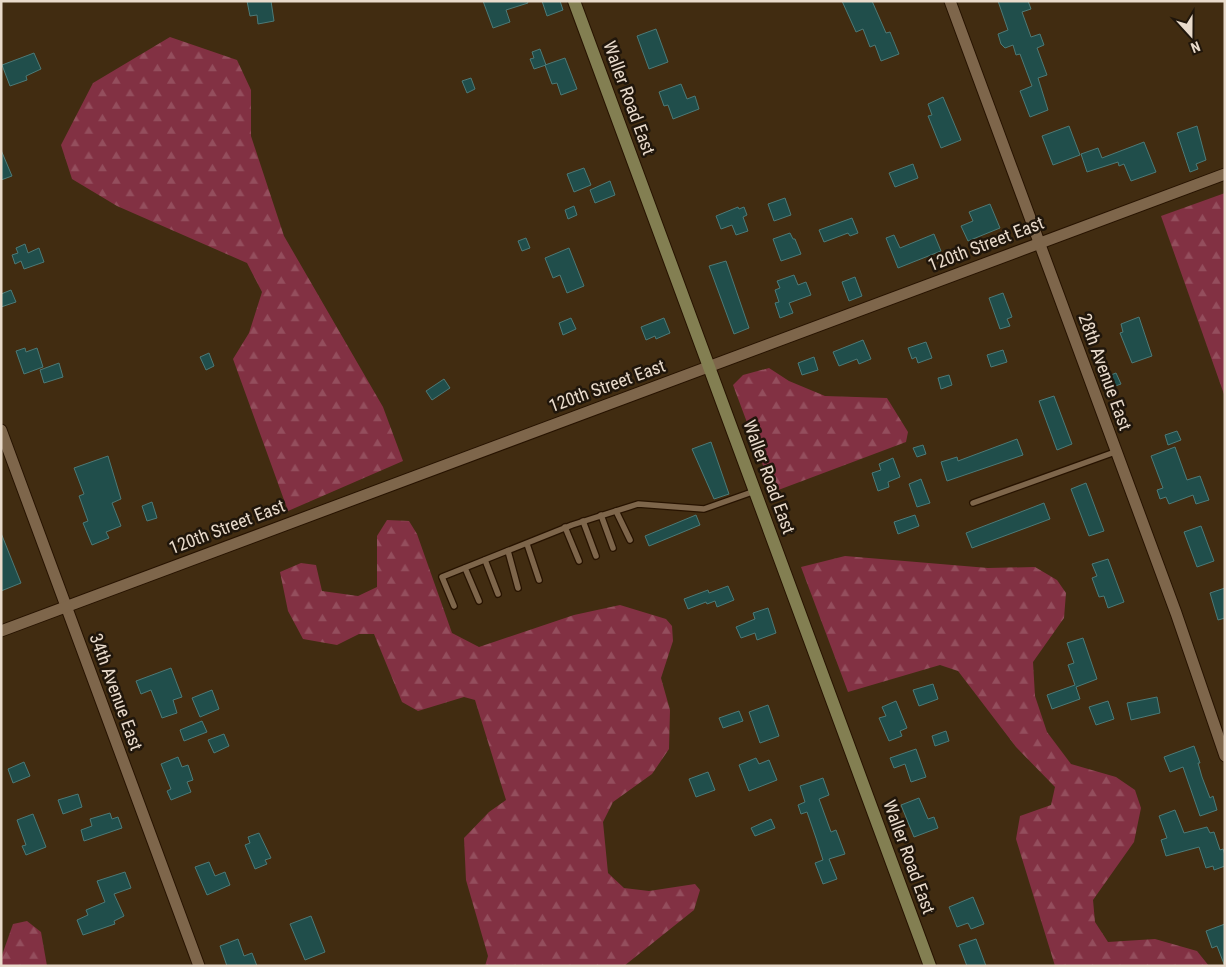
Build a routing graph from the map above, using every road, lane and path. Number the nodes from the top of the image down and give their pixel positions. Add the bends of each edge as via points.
1 (574, 1) edge
2 (950, 1) edge
3 (1225, 174) edge
4 (1040, 242) junction
5 (710, 368) junction
6 (1, 430) edge
7 (1115, 452) junction
8 (755, 491) junction
9 (973, 503) dead end
10 (616, 511) junction
11 (601, 516) junction
12 (583, 521) junction
13 (565, 527) junction
14 (630, 540) dead end
15 (527, 544) junction
16 (613, 548) dead end
17 (508, 551) junction
18 (596, 556) dead end
19 (485, 560) junction
20 (579, 561) dead end
21 (464, 568) junction
22 (539, 580) dead end
23 (518, 588) dead end
24 (498, 594) dead end
25 (479, 601) dead end
26 (454, 606) dead end
27 (65, 607) junction
28 (1, 631) edge
29 (1225, 756) edge
30 (199, 966) edge
31 (930, 966) edge

1 - 5 street, Waller Road East
2 - 4 street, 28th Avenue East
3 - 4 street, 120th Street East
4 - 5 street, 120th Street East
4 - 7 street, 28th Avenue East
5 - 8 street, Waller Road East
5 - 27 street, 120th Street East
6 - 27 street, 34th Avenue East
7 - 9 lane
7 - 29 street, 28th Avenue East via 1176,613
8 - 10 lane via 704,509 638,504
8 - 31 street, Waller Road East
10 - 11 lane
10 - 14 lane
11 - 12 lane
11 - 16 lane
12 - 13 lane
12 - 18 lane
13 - 15 lane
13 - 20 lane
15 - 17 lane
15 - 22 lane
17 - 19 lane
17 - 23 lane
19 - 21 lane
19 - 24 lane
21 - 25 lane
21 - 26 lane via 442,577
27 - 28 street, 120th Street East
27 - 30 street, 34th Avenue East

